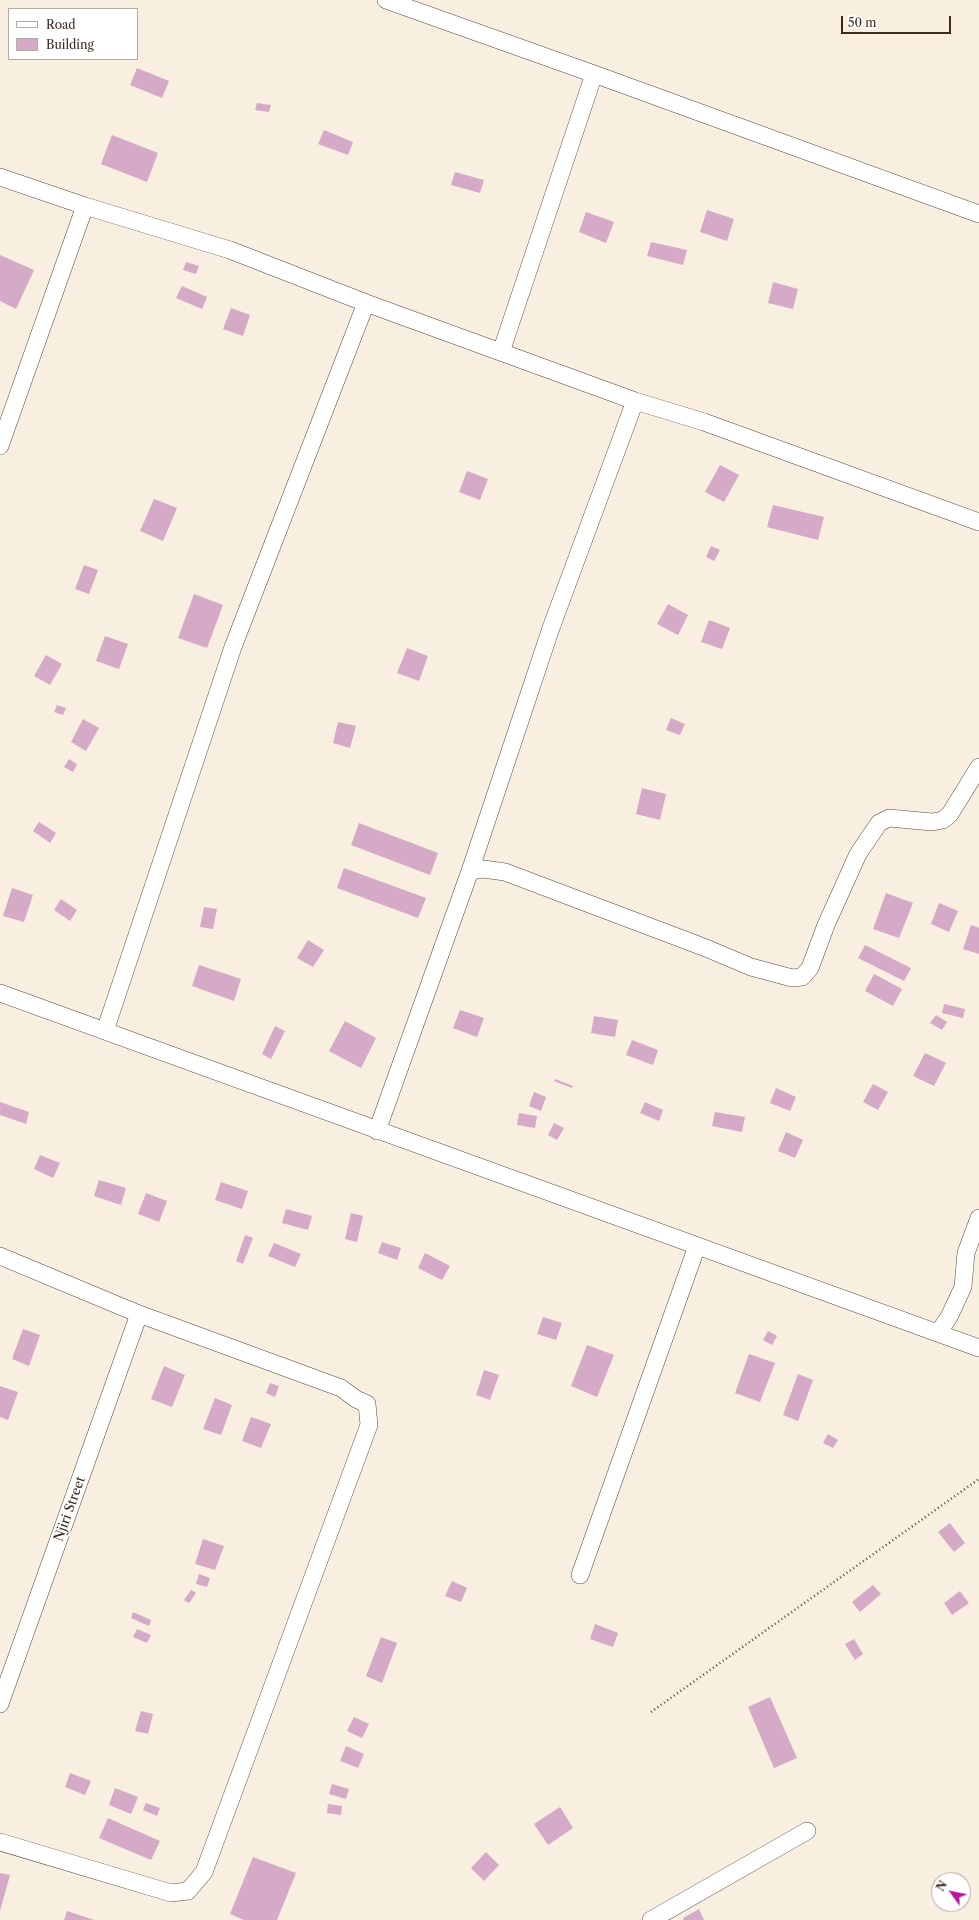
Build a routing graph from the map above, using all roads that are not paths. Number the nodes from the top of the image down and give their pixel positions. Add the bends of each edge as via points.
1 (391, 1) edge
2 (594, 74) junction
3 (0, 177) edge
4 (85, 206) junction
5 (979, 214) edge
6 (366, 303) junction
7 (501, 352) junction
8 (635, 401) junction
9 (0, 446) edge
10 (979, 522) edge
11 (979, 767) edge
12 (470, 871) junction
13 (0, 993) edge
14 (105, 1031) junction
15 (377, 1131) junction
16 (979, 1218) edge
17 (697, 1246) junction
18 (0, 1256) edge
19 (139, 1314) junction
20 (938, 1333) junction
21 (979, 1348) edge
22 (580, 1575) dead end
23 (0, 1704) edge
24 (807, 1831) dead end
25 (0, 1842) edge
26 (651, 1920) edge

1 - 2 street
2 - 5 street
2 - 7 street
3 - 4 street
4 - 6 street via 230,250
4 - 9 street
6 - 7 street
6 - 14 street via 232,647
7 - 8 street
8 - 10 street via 704,422
8 - 12 street via 551,628
11 - 12 street via 950,814 943,820 932,822 889,818 879,823 858,854 810,968 802,977 792,978 751,967 505,872 483,869
12 - 15 street
13 - 14 street
14 - 15 street
15 - 17 street
16 - 20 street via 966,1253 963,1287 949,1317
17 - 20 street
17 - 22 street
18 - 19 street
19 - 23 street, Njiri Street
19 - 25 street via 341,1388 367,1404 369,1425 204,1872 188,1891 171,1893
20 - 21 street
24 - 26 street

